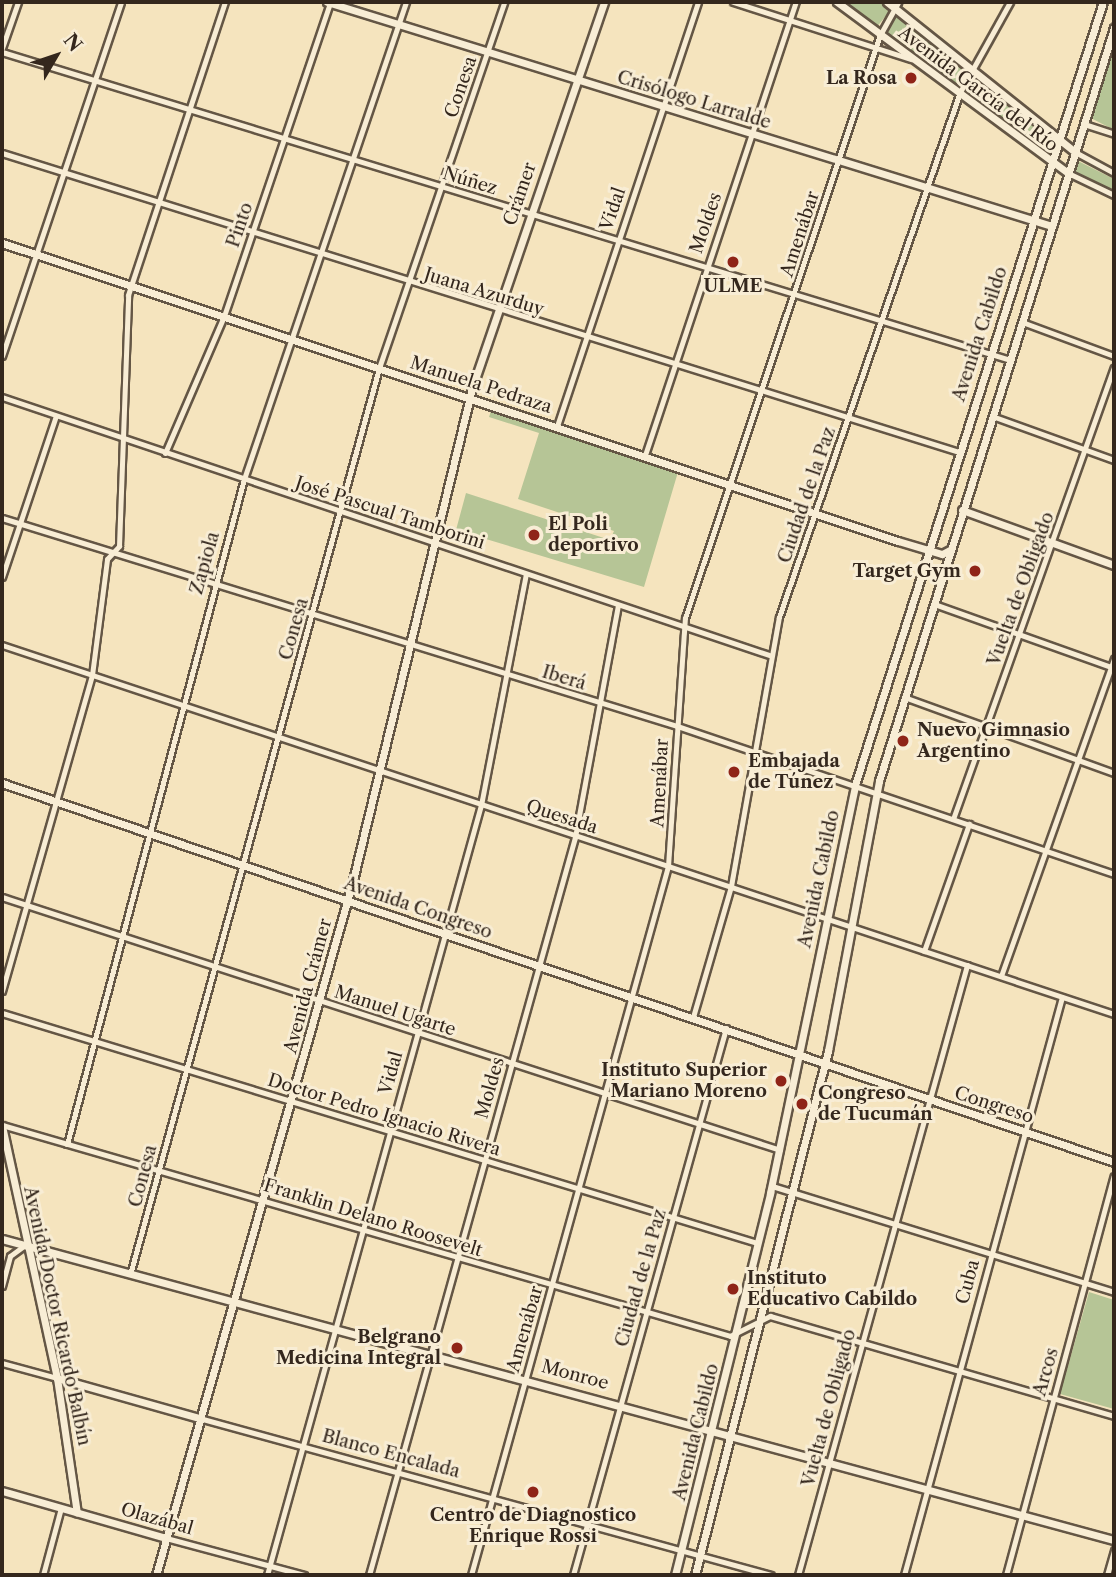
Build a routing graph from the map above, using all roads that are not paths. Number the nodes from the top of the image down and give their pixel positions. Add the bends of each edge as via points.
1 (18, 2) edge
2 (121, 2) edge
3 (225, 2) edge
4 (329, 2) edge
5 (406, 2) edge
6 (505, 2) edge
7 (604, 2) edge
8 (698, 2) edge
9 (733, 2) edge
10 (796, 2) edge
11 (836, 2) edge
12 (887, 2) edge
13 (1010, 2) edge
14 (1103, 2) edge
15 (896, 5) edge
16 (789, 22) junction
17 (398, 24) junction
18 (1113, 34) edge
19 (880, 35) junction
20 (2, 50) edge
21 (876, 50) junction
22 (487, 52) junction
23 (911, 59) junction
24 (973, 67) junction
25 (95, 79) junction
26 (577, 80) junction
27 (960, 95) junction
28 (663, 106) junction
29 (189, 111) junction
30 (1084, 124) junction
31 (751, 134) junction
32 (1114, 134) edge
33 (1059, 135) junction
34 (284, 139) junction
35 (1075, 152) junction
36 (2, 153) edge
37 (354, 161) junction
38 (839, 162) junction
39 (1050, 164) junction
40 (65, 173) junction
41 (1068, 173) junction
42 (1114, 173) edge
43 (442, 187) junction
44 (926, 188) junction
45 (1114, 195) edge
46 (156, 206) junction
47 (529, 213) junction
48 (1033, 220) junction
49 (1052, 226) junction
50 (253, 233) junction
51 (617, 240) junction
52 (2, 243) edge
53 (37, 254) junction
54 (321, 256) junction
55 (706, 268) junction
56 (409, 283) junction
57 (131, 286) junction
58 (795, 294) junction
59 (497, 310) junction
60 (224, 316) junction
61 (881, 321) junction
62 (1022, 322) junction
63 (585, 339) junction
64 (293, 342) junction
65 (990, 354) junction
66 (2, 356) edge
67 (1114, 356) edge
68 (1010, 360) junction
69 (673, 367) junction
70 (379, 368) junction
71 (1114, 368) edge
72 (760, 392) junction
73 (2, 397) edge
74 (469, 398) junction
75 (55, 416) junction
76 (992, 416) junction
77 (849, 418) junction
78 (557, 426) junction
79 (123, 439) junction
80 (1085, 449) junction
81 (959, 452) junction
82 (165, 453) junction
83 (645, 455) junction
84 (1114, 460) edge
85 (244, 479) junction
86 (730, 484) junction
87 (962, 510) junction
88 (343, 512) junction
89 (817, 513) junction
90 (2, 518) edge
91 (21, 523) junction
92 (437, 543) junction
93 (1052, 543) junction
94 (929, 550) junction
95 (950, 550) junction
96 (112, 554) junction
97 (1114, 565) edge
98 (526, 574) junction
99 (2, 577) edge
100 (212, 585) junction
101 (933, 604) junction
102 (618, 605) junction
103 (312, 618) junction
104 (682, 626) junction
105 (1019, 635) junction
106 (2, 645) edge
107 (412, 648) junction
108 (769, 655) junction
109 (1114, 659) edge
110 (1113, 668) edge
111 (92, 675) junction
112 (506, 675) junction
113 (904, 698) junction
114 (181, 704) junction
115 (601, 704) junction
116 (677, 726) junction
117 (986, 727) junction
118 (278, 739) junction
119 (754, 751) junction
120 (1078, 760) junction
121 (382, 772) junction
122 (1114, 773) edge
123 (2, 783) edge
124 (855, 785) junction
125 (876, 792) junction
126 (57, 801) junction
127 (481, 805) junction
128 (953, 819) junction
129 (969, 824) junction
130 (146, 832) junction
131 (575, 837) junction
132 (1046, 850) junction
133 (243, 866) junction
134 (668, 866) junction
135 (1114, 874) edge
136 (731, 886) junction
137 (2, 897) edge
138 (348, 900) junction
139 (27, 905) junction
140 (827, 917) junction
141 (850, 925) junction
142 (445, 933) junction
143 (121, 935) junction
144 (924, 951) junction
145 (541, 965) junction
146 (967, 965) junction
147 (214, 966) junction
148 (1001, 976) junction
149 (2, 991) edge
150 (633, 996) junction
151 (1062, 997) junction
152 (320, 1001) junction
153 (2, 1013) edge
154 (1114, 1014) edge
155 (693, 1017) junction
156 (726, 1028) junction
157 (417, 1033) junction
158 (93, 1041) junction
159 (801, 1055) junction
160 (511, 1064) junction
161 (824, 1065) junction
162 (186, 1070) junction
163 (606, 1094) junction
164 (929, 1100) junction
165 (292, 1101) junction
166 (698, 1125) junction
167 (2, 1126) edge
168 (389, 1132) junction
169 (1024, 1132) junction
170 (67, 1144) junction
171 (780, 1150) junction
172 (483, 1160) junction
173 (1114, 1162) edge
174 (159, 1169) junction
175 (1114, 1176) edge
176 (772, 1186) junction
177 (578, 1189) junction
178 (793, 1189) junction
179 (264, 1200) junction
180 (672, 1219) junction
181 (895, 1222) junction
182 (363, 1230) junction
183 (2, 1239) edge
184 (27, 1243) junction
185 (757, 1243) junction
186 (990, 1253) junction
187 (457, 1258) junction
188 (131, 1270) junction
189 (1084, 1283) junction
190 (552, 1284) junction
191 (2, 1286) edge
192 (1114, 1292) edge
193 (234, 1298) junction
194 (647, 1311) junction
195 (761, 1320) junction
196 (336, 1326) junction
197 (736, 1336) junction
198 (862, 1342) junction
199 (430, 1352) junction
200 (2, 1363) edge
201 (958, 1371) junction
202 (57, 1378) junction
203 (525, 1378) junction
204 (1053, 1398) junction
205 (620, 1404) junction
206 (1114, 1416) edge
207 (199, 1418) junction
208 (714, 1430) junction
209 (732, 1434) junction
210 (302, 1445) junction
211 (829, 1462) junction
212 (396, 1471) junction
213 (927, 1488) junction
214 (2, 1491) edge
215 (492, 1498) junction
216 (61, 1508) junction
217 (77, 1513) junction
218 (1023, 1514) junction
219 (586, 1524) junction
220 (166, 1538) junction
221 (1114, 1540) edge
222 (1114, 1550) edge
223 (682, 1551) junction
224 (700, 1556) junction
225 (270, 1566) junction
226 (43, 1575) edge
227 (156, 1575) edge
228 (267, 1575) edge
229 (304, 1575) edge
230 (369, 1575) edge
231 (471, 1575) edge
232 (573, 1575) edge
233 (676, 1575) edge
234 (695, 1575) edge
235 (771, 1575) edge
236 (798, 1575) edge
237 (904, 1575) edge
238 (1006, 1575) edge
239 (1107, 1575) edge

1 - 20 street
2 - 25 street
3 - 29 street
4 - 17 main road, Crisólogo Larralde
4 - 34 street, Pinto
5 - 17 street, Zapiola
6 - 22 street, Conesa
7 - 26 main road, Crámer
8 - 28 street, Vidal
9 - 16 street
10 - 16 street, Moldes
11 - 19 main road, Avenida García del Río
12 - 15 main road, Avenida García del Río
13 - 24 street, Ciudad de la Paz
14 - 33 main road, Avenida Cabildo
15 - 19 street, Amenábar
15 - 24 main road, Avenida García del Río
16 - 21 street
16 - 31 street, Moldes
17 - 22 main road, Crisólogo Larralde
17 - 37 street, Zapiola
18 - 30 main road, Avenida Cabildo
19 - 21 street, Amenábar
19 - 23 main road, Avenida García del Río
20 - 25 street, Núñez
21 - 23 street
21 - 38 street, Amenábar
22 - 26 main road, Crisólogo Larralde
22 - 43 street, Conesa
23 - 27 main road, Avenida García del Río
24 - 27 street, Ciudad de la Paz
24 - 33 main road, Avenida García del Río
25 - 29 street, Núñez
25 - 40 street
26 - 28 main road, Crisólogo Larralde
26 - 47 main road, Crámer
27 - 39 main road, Avenida García del Río
27 - 44 street, Ciudad de la Paz
28 - 31 main road, Crisólogo Larralde
28 - 51 street, Vidal
29 - 34 street, Núñez
29 - 46 street
30 - 32 street
30 - 35 main road, Avenida Cabildo
31 - 38 main road, Crisólogo Larralde
31 - 55 street, Moldes
33 - 35 main road, Avenida García del Río
33 - 39 main road, Avenida Cabildo
34 - 37 street, Núñez
34 - 50 street, Pinto
35 - 41 main road, Avenida Cabildo
35 - 42 street
36 - 40 street, Juana Azurduy
37 - 43 street, Núñez
37 - 54 street, Zapiola
38 - 44 main road, Crisólogo Larralde
38 - 58 street, Amenábar
39 - 41 main road, Avenida García del Río
39 - 48 main road, Avenida Cabildo
40 - 46 street, Juana Azurduy
40 - 53 street
41 - 45 street
41 - 49 main road, Avenida Cabildo
43 - 47 street, Núñez
43 - 56 street, Conesa
44 - 48 main road, Crisólogo Larralde
44 - 61 street, Ciudad de la Paz
46 - 50 street, Juana Azurduy
46 - 57 street
47 - 51 street, Núñez
47 - 59 main road, Crámer
48 - 49 main road, Crisólogo Larralde
48 - 65 main road, Avenida Cabildo
49 - 62 main road, Avenida Cabildo
50 - 54 street, Juana Azurduy
50 - 60 street, Pinto
51 - 55 street, Núñez
51 - 63 street, Vidal
52 - 53 main road, Manuela Pedraza
53 - 57 main road, Manuela Pedraza
53 - 66 street
54 - 56 street, Juana Azurduy
54 - 64 street, Zapiola
55 - 58 street, Núñez
55 - 69 street, Moldes
56 - 59 street, Juana Azurduy
56 - 70 street, Conesa
57 - 60 main road, Manuela Pedraza
57 - 79 street
58 - 61 street, Núñez
58 - 72 street, Amenábar
59 - 63 street, Juana Azurduy
59 - 74 main road, Crámer
60 - 64 main road, Manuela Pedraza
60 - 82 street, Pinto
61 - 65 street, Núñez
61 - 77 street, Ciudad de la Paz
62 - 67 street
62 - 68 main road, Avenida Cabildo
63 - 69 street, Juana Azurduy
63 - 78 street, Vidal
64 - 70 main road, Manuela Pedraza
64 - 85 street, Zapiola
65 - 68 street, Núñez
65 - 81 main road, Avenida Cabildo
68 - 76 main road, Avenida Cabildo
69 - 72 street, Juana Azurduy
69 - 83 street, Moldes
70 - 74 main road, Manuela Pedraza
70 - 88 street, Conesa
71 - 80 street, Vuelta de Obligado
72 - 77 street, Juana Azurduy
72 - 86 street, Amenábar
73 - 75 street, José Pascual Tamborini
74 - 78 main road, Manuela Pedraza
74 - 92 main road, Avenida Crámer
75 - 79 street, José Pascual Tamborini
75 - 91 street
76 - 80 street
76 - 87 main road, Avenida Cabildo
77 - 81 street, Juana Azurduy
77 - 89 street, Ciudad de la Paz
78 - 83 main road, Manuela Pedraza
79 - 82 street, José Pascual Tamborini
79 - 96 street via 118,546
80 - 84 street
80 - 93 street, Vuelta de Obligado
81 - 94 main road, Avenida Cabildo
82 - 85 street, José Pascual Tamborini
83 - 86 main road, Manuela Pedraza
85 - 88 street, José Pascual Tamborini
85 - 100 street, Zapiola
86 - 89 main road, Manuela Pedraza
86 - 104 street, Amenábar
87 - 93 main road
87 - 95 main road, Avenida Cabildo
88 - 92 street, José Pascual Tamborini
88 - 103 street, Conesa
89 - 94 main road, Manuela Pedraza
89 - 108 street, Ciudad de la Paz
90 - 91 street, Iberá
91 - 96 street, Iberá
91 - 99 street
92 - 98 street, José Pascual Tamborini
92 - 107 main road, Avenida Crámer
93 - 97 main road
93 - 105 street, Vuelta de Obligado
94 - 95 main road, Manuela Pedraza
94 - 124 main road, Avenida Cabildo
95 - 101 main road, Avenida Cabildo
96 - 100 street, Iberá
96 - 111 street
98 - 102 street, José Pascual Tamborini
98 - 112 street, Vidal
100 - 103 street, Iberá
100 - 114 street, Zapiola
101 - 105 street
101 - 113 main road, Avenida Cabildo
102 - 104 street, José Pascual Tamborini
102 - 115 street, Moldes
103 - 107 street, Iberá
103 - 118 street, Conesa
104 - 108 street, José Pascual Tamborini
104 - 116 street, Amenábar
105 - 110 street
105 - 117 street, Vuelta de Obligado
106 - 111 street, Quesada
107 - 112 street, Iberá
107 - 121 main road, Avenida Crámer
108 - 119 street, Ciudad de la Paz
109 - 110 street
110 - 120 street
111 - 114 street, Quesada
111 - 126 street
112 - 115 street, Iberá
112 - 127 street, Vidal
113 - 117 street
113 - 125 main road, Avenida Cabildo
114 - 118 street, Quesada
114 - 130 street, Zapiola
115 - 116 street, Iberá
115 - 131 street, Moldes
116 - 119 street, Iberá
116 - 134 street, Amenábar
117 - 120 street
117 - 128 street, Vuelta de Obligado
118 - 121 street, Quesada
118 - 133 street, Conesa
119 - 124 street, Iberá
119 - 136 street, Ciudad de la Paz
120 - 122 street
120 - 132 street
121 - 127 street, Quesada
121 - 138 main road, Avenida Crámer
123 - 126 main road, Avenida Congreso
124 - 125 street, Iberá
124 - 140 main road, Avenida Cabildo
125 - 128 street, Iberá
125 - 141 main road, Avenida Cabildo
126 - 130 main road, Avenida Congreso
126 - 139 street
127 - 131 street, Quesada
127 - 142 street, Vidal
128 - 129 street, Iberá
129 - 132 street, Iberá
129 - 144 street
130 - 133 main road, Avenida Congreso
130 - 143 street, Zapiola
131 - 134 street, Quesada
131 - 145 street, Moldes
132 - 135 street, Iberá
132 - 148 street
133 - 138 main road, Avenida Congreso
133 - 147 street, Conesa
134 - 136 street, Quesada
134 - 150 street, Amenábar
136 - 140 street, Quesada
136 - 155 street, Ciudad de la Paz
137 - 139 street, Manuel Ugarte
138 - 142 main road, Avenida Congreso
138 - 152 main road, Avenida Crámer
139 - 143 street, Manuel Ugarte
139 - 149 street
140 - 141 street, Quesada
140 - 159 main road, Avenida Cabildo
141 - 144 street, Quesada
141 - 161 main road, Avenida Cabildo
142 - 145 main road, Avenida Congreso
142 - 157 street, Vidal
143 - 147 street, Manuel Ugarte
143 - 158 street, Zapiola
144 - 146 street, Quesada
145 - 150 main road, Avenida Congreso
145 - 160 street, Moldes
146 - 148 street, Quesada
146 - 164 street, Vuelta de Obligado
147 - 152 street, Manuel Ugarte
147 - 162 street, Conesa
148 - 151 street, Quesada
150 - 155 main road, Avenida Congreso
150 - 163 street, Amenábar
151 - 154 street, Quesada
151 - 169 street, Cuba
152 - 157 street, Manuel Ugarte
152 - 165 main road, Avenida Crámer
153 - 158 street, Doctor Pedro Ignacio Rivera
155 - 156 main road, Avenida Congreso
156 - 159 main road, Avenida Congreso
156 - 166 street, Ciudad de la Paz
157 - 160 street, Manuel Ugarte
157 - 168 street, Vidal
158 - 162 street, Doctor Pedro Ignacio Rivera
158 - 170 street, Zapiola
159 - 161 main road, Avenida Congreso
159 - 171 main road, Avenida Cabildo
160 - 163 street, Manuel Ugarte
160 - 172 street, Moldes
161 - 164 main road, Congreso
161 - 178 main road, Avenida Cabildo
162 - 165 street, Doctor Pedro Ignacio Rivera
162 - 174 street, Conesa
163 - 166 street, Manuel Ugarte
163 - 177 street, Amenábar
164 - 169 main road, Congreso
164 - 181 street, Vuelta de Obligado
165 - 168 street, Doctor Pedro Ignacio Rivera
165 - 179 main road, Avenida Crámer
166 - 171 street, Manuel Ugarte
166 - 180 street, Ciudad de la Paz
167 - 170 street, Franklin Delano Roosevelt
167 - 184 main road, Avenida Doctor Ricardo Balbín
168 - 172 street, Doctor Pedro Ignacio Rivera
168 - 182 street, Vidal
169 - 173 main road, Congreso
169 - 186 street, Cuba
170 - 174 street, Franklin Delano Roosevelt
171 - 176 main road, Avenida Cabildo
172 - 177 street, Doctor Pedro Ignacio Rivera
172 - 187 street, Moldes
174 - 179 street, Franklin Delano Roosevelt
174 - 188 street, Conesa
175 - 189 street, Arcos
176 - 178 street
176 - 185 main road, Avenida Cabildo
177 - 180 street, Doctor Pedro Ignacio Rivera
177 - 190 street, Amenábar
178 - 181 street
178 - 195 main road, Avenida Cabildo
179 - 182 street, Franklin Delano Roosevelt
179 - 193 main road, Avenida Crámer
180 - 185 street, Doctor Pedro Ignacio Rivera
180 - 194 street, Ciudad de la Paz
181 - 186 street
181 - 198 street, Vuelta de Obligado
182 - 187 street, Franklin Delano Roosevelt
182 - 196 street, Vidal
183 - 184 main road, Monroe
184 - 188 main road, Monroe
184 - 191 street via 10,1256
184 - 202 main road, Avenida Doctor Ricardo Balbín
185 - 197 main road, Avenida Cabildo
186 - 189 street
186 - 201 street, Cuba
187 - 190 street, Franklin Delano Roosevelt
187 - 199 street, Moldes
188 - 193 main road, Monroe
189 - 192 street
189 - 204 street, Arcos
190 - 194 street, Franklin Delano Roosevelt
190 - 203 street, Amenábar
193 - 196 main road, Monroe
193 - 207 main road, Avenida Crámer
194 - 197 street, Franklin Delano Roosevelt
194 - 205 street, Ciudad de la Paz
195 - 197 street
195 - 198 street via 770,1316
195 - 209 main road, Avenida Cabildo
196 - 199 main road, Monroe
196 - 210 street, Vidal
197 - 208 main road, Avenida Cabildo
198 - 201 street
198 - 211 street, Vuelta de Obligado
199 - 203 main road, Monroe
199 - 212 street, Moldes
200 - 202 street, Blanco Encalada
201 - 204 street
201 - 213 street, Cuba
202 - 207 main road, Blanco Encalada
202 - 217 main road, Avenida Doctor Ricardo Balbín
203 - 205 main road, Monroe
203 - 215 street, Amenábar
204 - 206 street
204 - 218 street, Arcos
205 - 208 main road, Monroe
205 - 219 street, Ciudad de la Paz
207 - 210 street, Blanco Encalada
207 - 220 main road, Avenida Crámer
208 - 209 main road, Monroe
208 - 223 main road, Avenida Cabildo
209 - 211 main road, Monroe
209 - 224 main road, Avenida Cabildo
210 - 212 street, Blanco Encalada
210 - 225 street, Vidal
211 - 213 main road, Monroe
211 - 236 street, Vuelta de Obligado
212 - 215 street, Blanco Encalada
212 - 230 street, Moldes
213 - 218 main road, Monroe
213 - 237 street, Cuba
214 - 216 main road, Olazábal
215 - 219 street, Blanco Encalada
215 - 231 street, Amenábar
216 - 217 main road, Olazábal
216 - 226 street
217 - 220 main road, Olazábal
218 - 221 main road, Monroe
218 - 238 street, Arcos
219 - 223 street, Blanco Encalada
219 - 232 street, Ciudad de la Paz
220 - 225 street, Olazábal
220 - 227 main road, Avenida Crámer
222 - 239 street
223 - 224 street, Blanco Encalada
223 - 233 main road, Avenida Cabildo
224 - 234 main road, Avenida Cabildo
224 - 235 street, Blanco Encalada
225 - 228 street, Vidal
225 - 229 street, Olazábal

